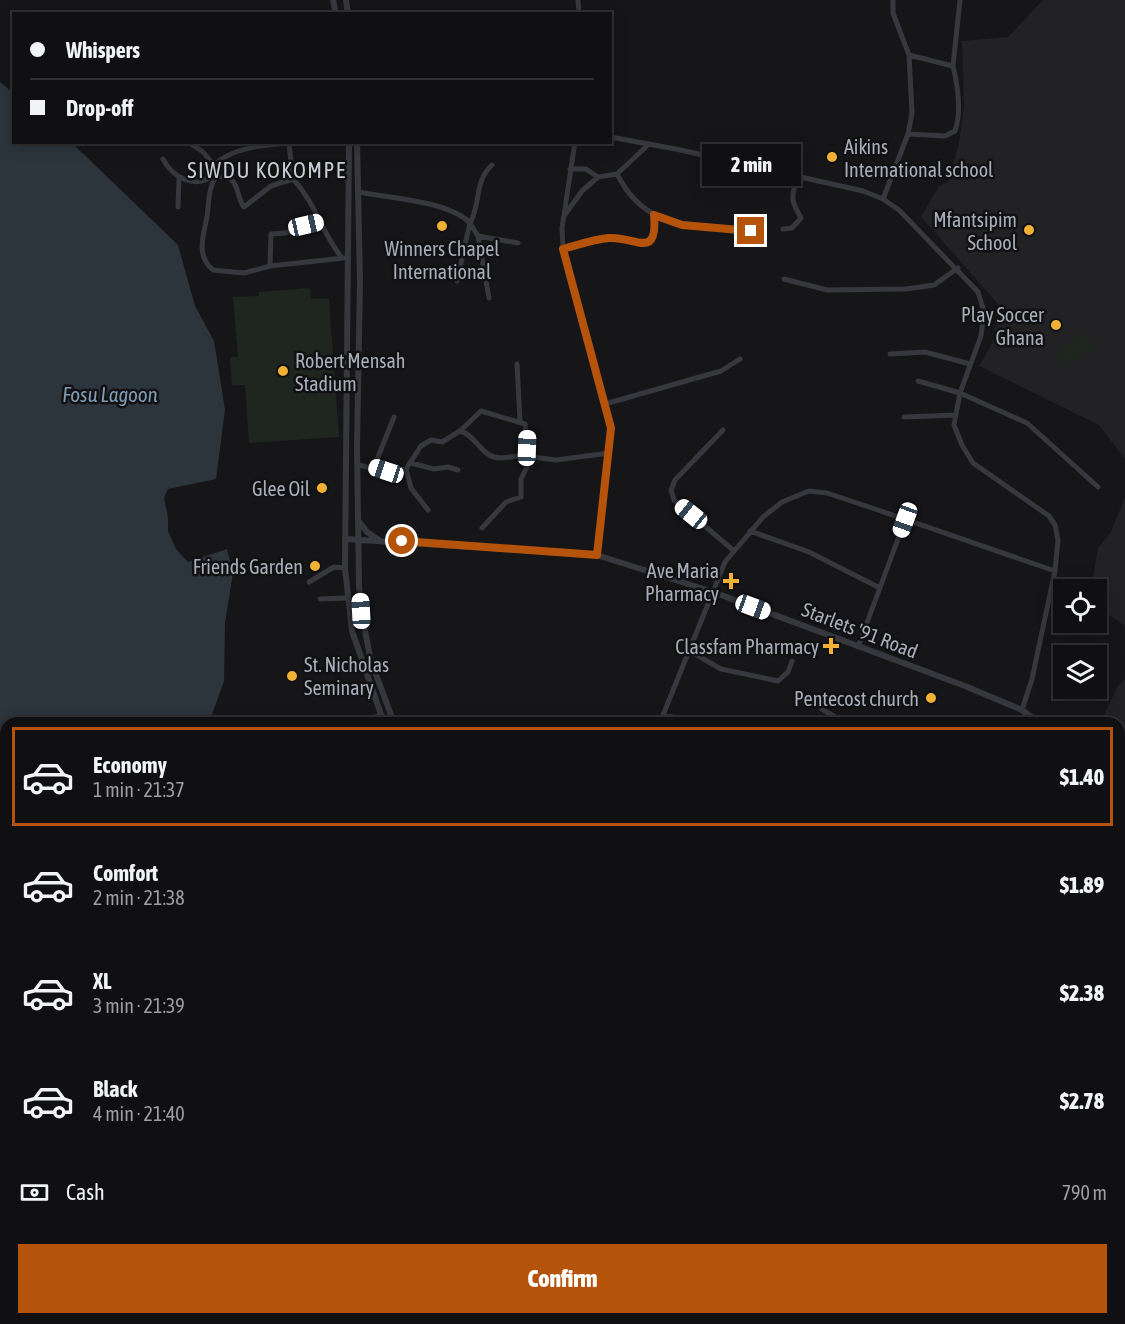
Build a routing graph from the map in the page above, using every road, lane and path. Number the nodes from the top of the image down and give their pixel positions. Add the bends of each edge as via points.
1 (892, 0) edge
2 (960, 0) edge
3 (909, 55) junction
4 (953, 66) junction
5 (908, 134) junction
6 (612, 137) edge
7 (191, 144) edge
8 (289, 144) edge
9 (348, 144) edge
10 (357, 144) edge
11 (575, 144) edge
12 (649, 144) junction
13 (163, 159) dead end
14 (214, 165) junction
15 (492, 165) dead end
16 (764, 168) junction
17 (570, 169) junction
18 (618, 174) junction
19 (215, 175) junction
20 (799, 176) junction
21 (598, 177) junction
22 (179, 178) junction
23 (293, 179) junction
24 (359, 192) junction
25 (883, 199) junction
26 (178, 207) dead end
27 (654, 215) junction
28 (564, 216) junction
29 (320, 222) junction
30 (470, 223) junction
31 (783, 229) dead end
32 (751, 231) dead end
33 (478, 236) junction
34 (518, 243) dead end
35 (563, 249) junction
36 (345, 259) junction
37 (270, 266) junction
38 (958, 268) junction
39 (784, 279) dead end
40 (360, 281) junction
41 (457, 281) dead end
42 (348, 282) junction
43 (489, 298) dead end
44 (890, 354) dead end
45 (740, 359) dead end
46 (517, 364) dead end
47 (970, 364) junction
48 (918, 381) dead end
49 (960, 393) junction
50 (605, 404) junction
51 (956, 414) junction
52 (394, 417) dead end
53 (904, 417) dead end
54 (520, 421) junction
55 (723, 430) dead end
56 (460, 431) junction
57 (357, 447) junction
58 (345, 448) junction
59 (609, 453) junction
60 (530, 455) junction
61 (411, 462) junction
62 (358, 465) junction
63 (374, 467) junction
64 (406, 469) junction
65 (458, 470) dead end
66 (1098, 487) dead end
67 (428, 510) dead end
68 (905, 520) junction
69 (359, 521) junction
70 (482, 528) dead end
71 (750, 531) junction
72 (359, 538) junction
73 (345, 539) junction
74 (380, 540) junction
75 (733, 550) junction
76 (597, 555) junction
77 (345, 568) junction
78 (1055, 572) junction
79 (309, 582) dead end
80 (880, 588) junction
81 (713, 592) junction
82 (347, 598) junction
83 (320, 599) dead end
84 (858, 647) junction
85 (688, 650) junction
86 (792, 661) dead end
87 (822, 709) dead end
88 (1022, 710) junction
89 (380, 715) joint
90 (663, 715) joint
91 (376, 717) edge
92 (392, 717) edge
93 (672, 717) edge
94 (835, 717) edge
95 (1031, 717) edge

1 - 3 street
2 - 4 street
3 - 4 street
3 - 5 street via 912,113
4 - 5 street via 958,86 955,131 945,136
5 - 25 street
6 - 12 street
7 - 14 street
8 - 14 street via 239,151
8 - 23 street
9 - 36 street
10 - 24 street
11 - 17 street
12 - 16 street
12 - 18 street
13 - 22 street via 169,171
14 - 19 street
15 - 30 street via 480,183
16 - 20 street
16 - 20 street via 777,150 790,147
17 - 21 street via 586,169
17 - 28 street
18 - 21 street
18 - 27 street via 625,189
19 - 22 street via 203,181
19 - 23 street via 234,182 244,207 272,186
19 - 37 street via 202,233 204,261 216,272 244,273
20 - 25 street
20 - 31 street via 793,198 801,218 792,228
21 - 28 street
22 - 26 street
23 - 29 street via 312,201
24 - 30 street via 454,211
24 - 40 street
25 - 38 street
27 - 32 street via 682,225
27 - 35 street via 656,231 650,242 642,245 608,238
28 - 35 street
29 - 36 street
29 - 37 street via 271,234
30 - 33 street
30 - 41 street
33 - 34 street
33 - 43 street
35 - 50 street
36 - 37 street
36 - 42 street
38 - 39 street via 934,285 906,289 827,290
38 - 47 street via 978,292 984,311 981,336
40 - 42 street
40 - 57 street
42 - 58 street
44 - 47 street via 925,352
45 - 50 street via 721,371
46 - 54 street
47 - 49 street
48 - 49 street
49 - 51 street
49 - 66 street via 1027,423
50 - 59 street via 611,428
51 - 53 street
51 - 78 street via 954,425 974,463 1040,509 1055,525
52 - 63 street
54 - 56 street via 482,411
54 - 60 street via 527,429
55 - 75 street via 670,490 674,500
56 - 60 street via 496,458
56 - 61 street via 442,442 427,442
57 - 58 street
57 - 62 street
58 - 73 street
59 - 60 street via 556,460
59 - 76 street
60 - 70 street via 521,479 521,497 506,502
61 - 64 street
61 - 65 street via 434,469
62 - 63 street
62 - 69 street
63 - 64 street via 386,471
64 - 67 street via 411,488
68 - 71 street via 827,493 809,491 782,502
68 - 78 street
68 - 80 street
69 - 72 street
69 - 74 street
71 - 75 street
71 - 80 street via 809,552
72 - 73 street, Starlets '91 Road
72 - 74 street, Starlets '91 Road
72 - 92 street via 361,611 371,661
73 - 77 street
74 - 76 street, Starlets '91 Road
75 - 81 street
76 - 81 street, Starlets '91 Road
77 - 79 street via 334,567
77 - 82 street
78 - 88 street
80 - 84 street
81 - 84 street, Starlets '91 Road
81 - 85 street
82 - 83 street
82 - 89 street via 352,631
84 - 88 street, Starlets '91 Road
85 - 86 street via 721,669 778,681 788,672
85 - 90 street
87 - 94 street
88 - 95 street, Starlets '91 Road
89 - 91 street
90 - 93 street

